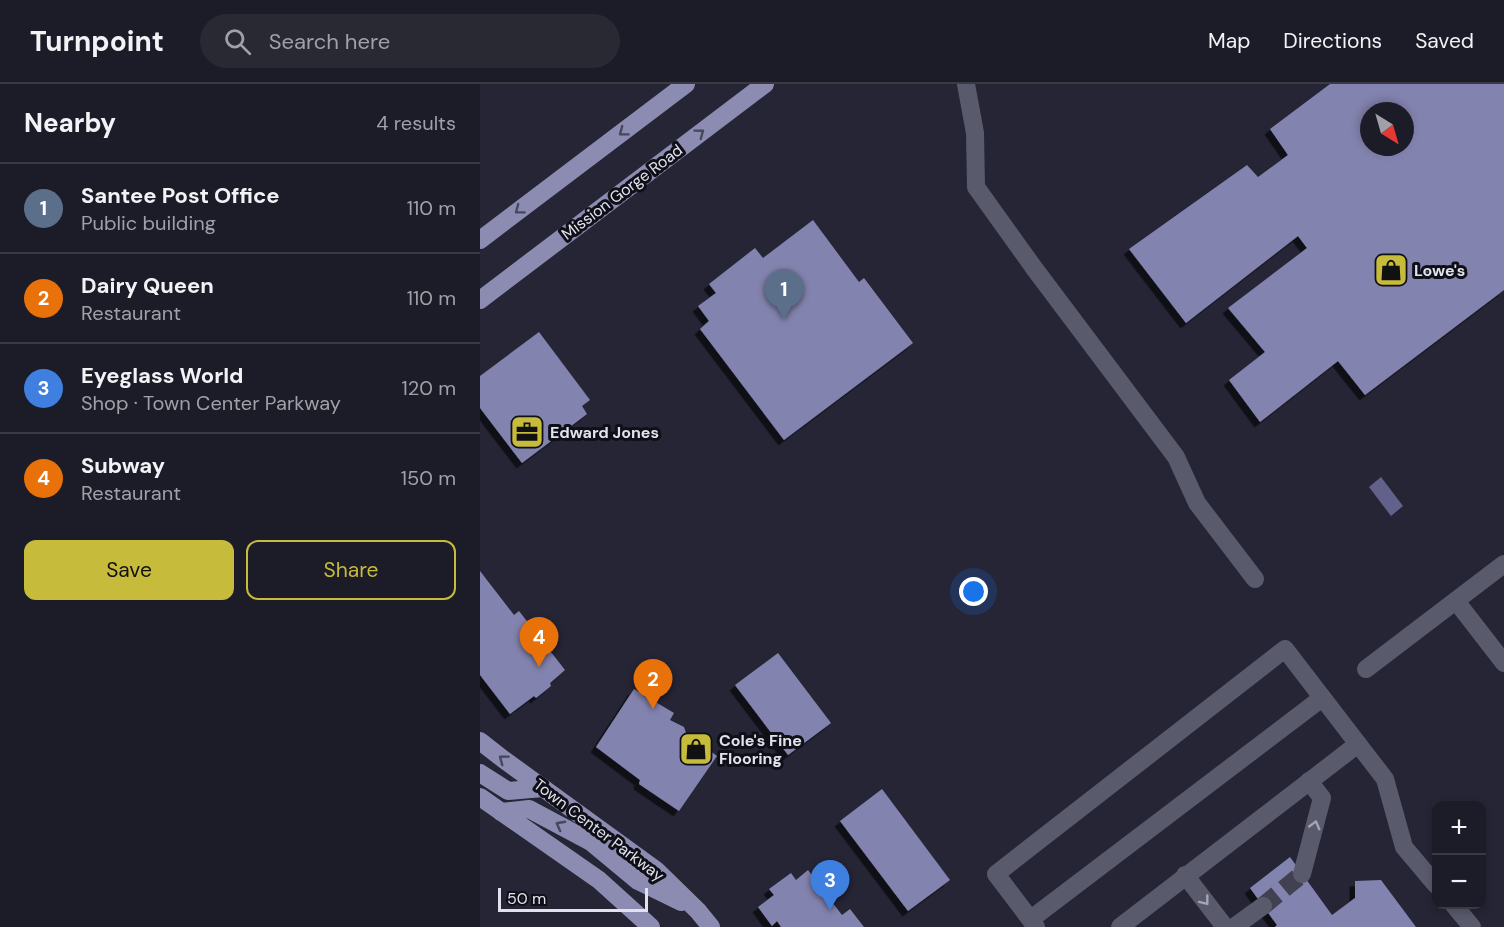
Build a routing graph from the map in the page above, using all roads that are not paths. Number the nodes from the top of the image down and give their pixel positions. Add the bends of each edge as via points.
1 (686, 84) edge
2 (765, 84) edge
3 (966, 84) edge
4 (480, 240) edge
5 (480, 300) edge
6 (1504, 564) edge
7 (1255, 579) dead end
8 (1456, 601) junction
9 (1504, 663) edge
10 (1366, 669) dead end
11 (1322, 698) junction
12 (480, 741) edge
13 (1358, 744) junction
14 (480, 773) edge
15 (1309, 781) junction
16 (543, 788) junction
17 (480, 797) edge
18 (501, 812) junction
19 (1302, 874) tunnel mouth
20 (1185, 875) junction
21 (1432, 879) edge
22 (1263, 906) tunnel mouth
23 (1457, 909) edge
24 (698, 911) junction
25 (1033, 923) edge
26 (651, 927) edge
27 (711, 927) edge
28 (1119, 927) edge
29 (1225, 927) edge
30 (1234, 927) edge
31 (1472, 927) edge

1 -> 4 main road
5 -> 2 main road, Mission Gorge Road
3 - 7 street via 975,133 976,187 1176,457 1197,502
6 - 8 street
8 - 9 street
8 - 10 street
11 - 13 street
11 - 25 street
11 - 25 street via 1285,649 996,874
16 -> 12 main road, Town Center Parkway
13 - 15 street
13 - 21 street via 1385,779 1404,847
14 - 16 main road via 508,791
19 -> 15 street via 1322,798
15 - 20 street
16 - 24 main road, Town Center Parkway via 656,870
17 - 18 main road
24 -> 18 main road via 638,880 591,842 530,809
18 - 26 main road via 599,880
20 - 28 street
20 -> 29 street
22 - 30 street
23 - 31 street
24 - 27 main road, Town Center Parkway

